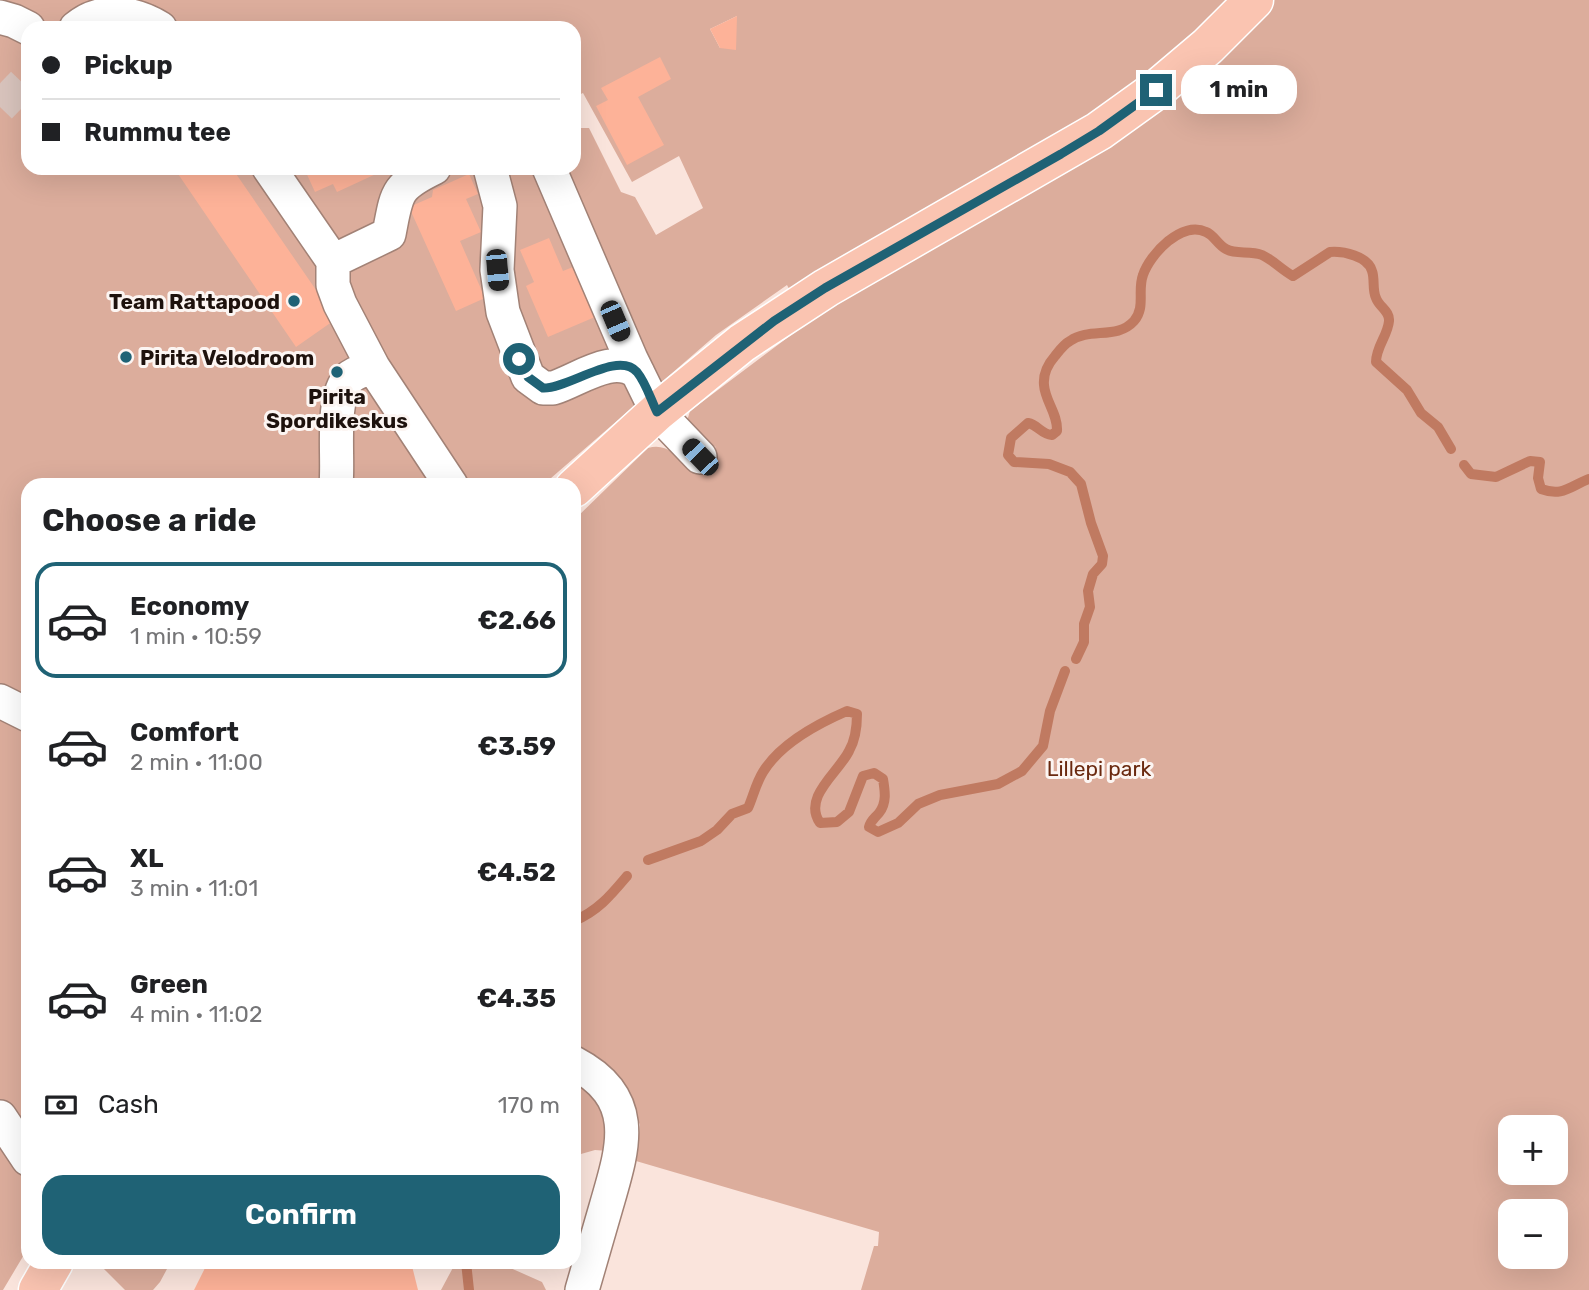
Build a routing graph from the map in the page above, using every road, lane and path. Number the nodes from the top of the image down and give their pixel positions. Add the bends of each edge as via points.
1 (1254, 0) edge
2 (0, 17) edge
3 (89, 21) edge
4 (146, 21) edge
5 (21, 24) edge
6 (273, 175) edge
7 (419, 175) edge
8 (493, 175) edge
9 (552, 175) edge
10 (333, 261) junction
11 (373, 367) junction
12 (638, 373) junction
13 (657, 412) junction
14 (700, 457) dead end
15 (336, 478) edge
16 (446, 478) edge
17 (581, 482) edge
18 (0, 701) edge
19 (21, 712) edge
20 (581, 1067) edge
21 (0, 1117) edge
22 (21, 1148) edge
23 (50, 1269) edge
24 (38, 1290) edge
25 (582, 1290) edge

1 - 13 main road via 1156,90 1099,131 825,288 774,321
2 - 5 lane
3 - 4 lane via 114,14
6 - 10 lane
7 - 10 lane via 400,189 389,234
8 - 12 lane via 500,206 499,294 528,377 543,388 553,388 606,367 623,365
9 - 12 lane
10 - 11 lane via 333,285 340,304
11 - 15 lane via 351,376 343,386
11 - 16 lane
12 - 13 lane
13 - 14 lane
13 - 17 main road
18 - 19 lane
20 - 25 lane via 593,1073 612,1097 623,1126 619,1162
21 - 22 lane
23 - 24 main road

